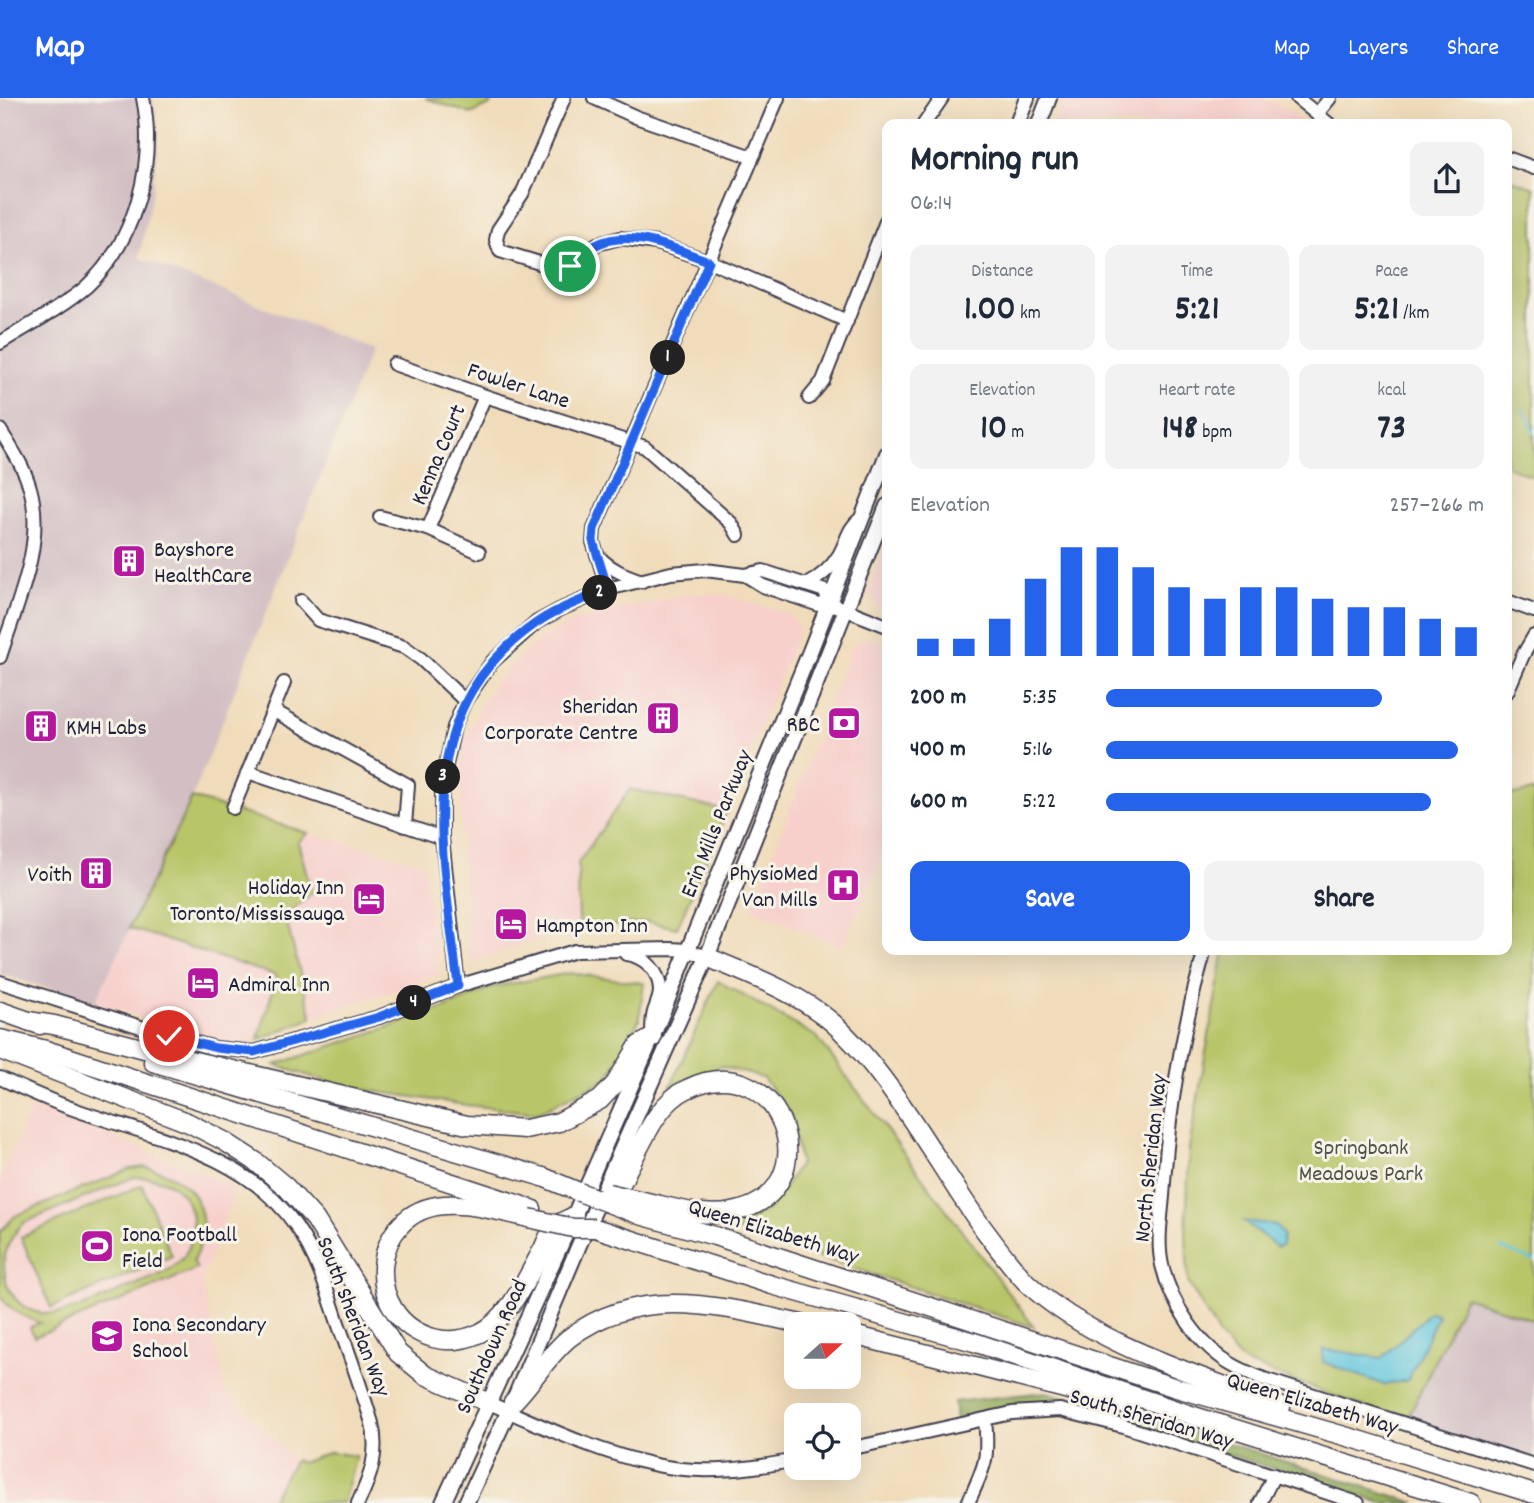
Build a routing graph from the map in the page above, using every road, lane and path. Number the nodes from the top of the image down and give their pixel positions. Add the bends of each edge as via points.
1 (143, 98) edge
2 (564, 98) edge
3 (594, 98) edge
4 (778, 98) edge
5 (942, 98) edge
6 (1027, 98) edge
7 (1049, 98) edge
8 (1297, 98) edge
9 (1330, 98) edge
10 (1317, 114) junction
11 (928, 119) edge
12 (1019, 119) edge
13 (1041, 119) edge
14 (1323, 119) edge
15 (752, 157) junction
16 (1512, 160) edge
17 (1534, 168) edge
18 (882, 232) edge
19 (709, 261) junction
20 (847, 321) junction
21 (0, 343) edge
22 (394, 364) dead end
23 (485, 396) junction
24 (809, 398) dead end
25 (0, 430) edge
26 (632, 442) junction
27 (882, 466) edge
28 (380, 517) dead end
29 (861, 517) junction
30 (882, 519) edge
31 (428, 529) junction
32 (738, 535) dead end
33 (479, 552) dead end
34 (596, 553) junction
35 (745, 576) junction
36 (643, 581) junction
37 (806, 585) junction
38 (608, 589) junction
39 (301, 601) dead end
40 (829, 603) junction
41 (1512, 603) edge
42 (846, 610) junction
43 (1534, 611) edge
44 (882, 624) edge
45 (1534, 636) edge
46 (0, 657) edge
47 (1512, 680) edge
48 (284, 682) dead end
49 (465, 701) junction
50 (274, 710) junction
51 (248, 772) junction
52 (233, 808) dead end
53 (405, 826) junction
54 (442, 838) junction
55 (587, 950) junction
56 (687, 950) junction
57 (1203, 955) edge
58 (707, 957) junction
59 (0, 982) edge
60 (458, 986) junction
61 (0, 1011) edge
62 (28, 1021) junction
63 (652, 1038) junction
64 (0, 1039) edge
65 (0, 1050) edge
66 (0, 1078) edge
67 (577, 1205) junction
68 (641, 1208) junction
69 (530, 1213) junction
70 (595, 1215) junction
71 (784, 1321) edge
72 (861, 1337) edge
73 (489, 1403) junction
74 (511, 1407) junction
75 (1197, 1417) junction
76 (985, 1419) junction
77 (1363, 1440) junction
78 (861, 1446) edge
79 (784, 1462) edge
80 (1534, 1465) edge
81 (1274, 1475) junction
82 (1534, 1494) edge
83 (358, 1503) edge
84 (443, 1503) edge
85 (466, 1503) edge
86 (968, 1503) edge
87 (1260, 1503) edge
88 (1357, 1503) edge
89 (1471, 1503) edge

1 - 21 street via 146,152 141,194 124,235 87,285
2 - 19 street via 522,194 498,230 500,251 559,269 570,266 597,244 620,238 656,243
3 - 15 street
4 - 15 street
5 - 11 street
6 - 12 main road
7 - 13 main road
8 - 10 street
9 - 10 street
10 - 14 street
15 - 19 street
16 - 17 street
18 - 20 street
19 - 20 street
19 - 26 street
20 - 24 street via 823,381
22 - 23 street, Fowler Lane
23 - 26 street, Fowler Lane
23 - 31 street, Kenna Court
25 - 46 street via 26,477 34,523 30,561
26 - 32 street, Fowler Lane via 645,447 732,523
26 - 34 street via 594,529
27 - 29 main road, Erin Mills Parkway
28 - 31 street, Kenna Court
29 - 37 street via 851,525 834,562
29 - 40 main road, Erin Mills Parkway
30 - 42 main road, Erin Mills Parkway
31 - 33 street, Kenna Court
34 - 36 street via 607,565
34 - 38 street
35 - 36 street via 705,570
35 - 37 street via 763,571
35 - 40 street via 819,606
36 - 38 street
37 - 40 street via 825,591
38 - 49 street via 537,622 492,662
39 - 49 street via 317,620 404,648
40 - 42 street
40 - 56 main road, Erin Mills Parkway
41 - 43 street
42 - 44 street
42 - 58 main road, Erin Mills Parkway
45 - 47 street
48 - 50 street
49 - 54 street via 448,748 442,784
50 - 51 street
50 - 53 street via 408,785
51 - 52 street
51 - 53 street
53 - 54 street
54 - 60 street
55 - 56 street
55 - 60 street
55 - 63 street via 629,954 648,962 659,980 660,993
56 - 58 street
56 - 63 main road, Erin Mills Parkway
57 - 80 street, North Sheridan Way via 1178,1076 1159,1244 1167,1281 1191,1328 1233,1366 1264,1379
58 - 70 main road, Erin Mills Parkway
58 - 77 highway via 802,1001 858,1048 1006,1260 1044,1298 1090,1329
59 - 60 street via 169,1036 254,1052 379,1017
61 - 62 highway
62 - 63 highway via 467,1125 525,1129 559,1122 600,1100 639,1045
62 - 67 highway via 543,1177
63 - 67 main road, Erin Mills Parkway
64 - 69 highway via 46,1050
65 - 73 highway via 189,1123 255,1161 315,1219 398,1353 425,1375
66 - 83 street, South Sheridan Way via 202,1154 243,1175 275,1200 306,1242 322,1276 373,1423 374,1462
67 - 68 highway, bridge via 602,1191
67 - 69 highway via 555,1226 504,1312 481,1333 437,1339 420,1334 396,1315 382,1274 388,1242 408,1217 445,1205
67 - 73 main road, Southdown Road
68 - 70 highway via 729,1213 757,1202 782,1176 788,1156 781,1117 770,1102 743,1084 703,1082 684,1090 653,1123 617,1191
68 - 77 highway, Queen Elizabeth Way via 1173,1387
69 - 70 highway, Queen Elizabeth Way, bridge via 573,1228
70 - 74 main road, Southdown Road
70 - 75 highway, Queen Elizabeth Way via 626,1238 975,1342
71 - 74 highway via 684,1302 652,1304 609,1317 569,1338
72 - 75 highway via 1175,1417
73 - 74 street
73 - 84 main road, Southdown Road
74 - 79 street via 611,1453 657,1465 723,1470
74 - 85 main road, Southdown Road
75 - 89 highway, Queen Elizabeth Way
76 - 78 street, South Sheridan Way
76 - 81 street, South Sheridan Way via 1029,1410 1074,1412
76 - 86 street via 987,1459
77 - 82 highway, Queen Elizabeth Way
81 - 87 street
81 - 88 street, South Sheridan Way

